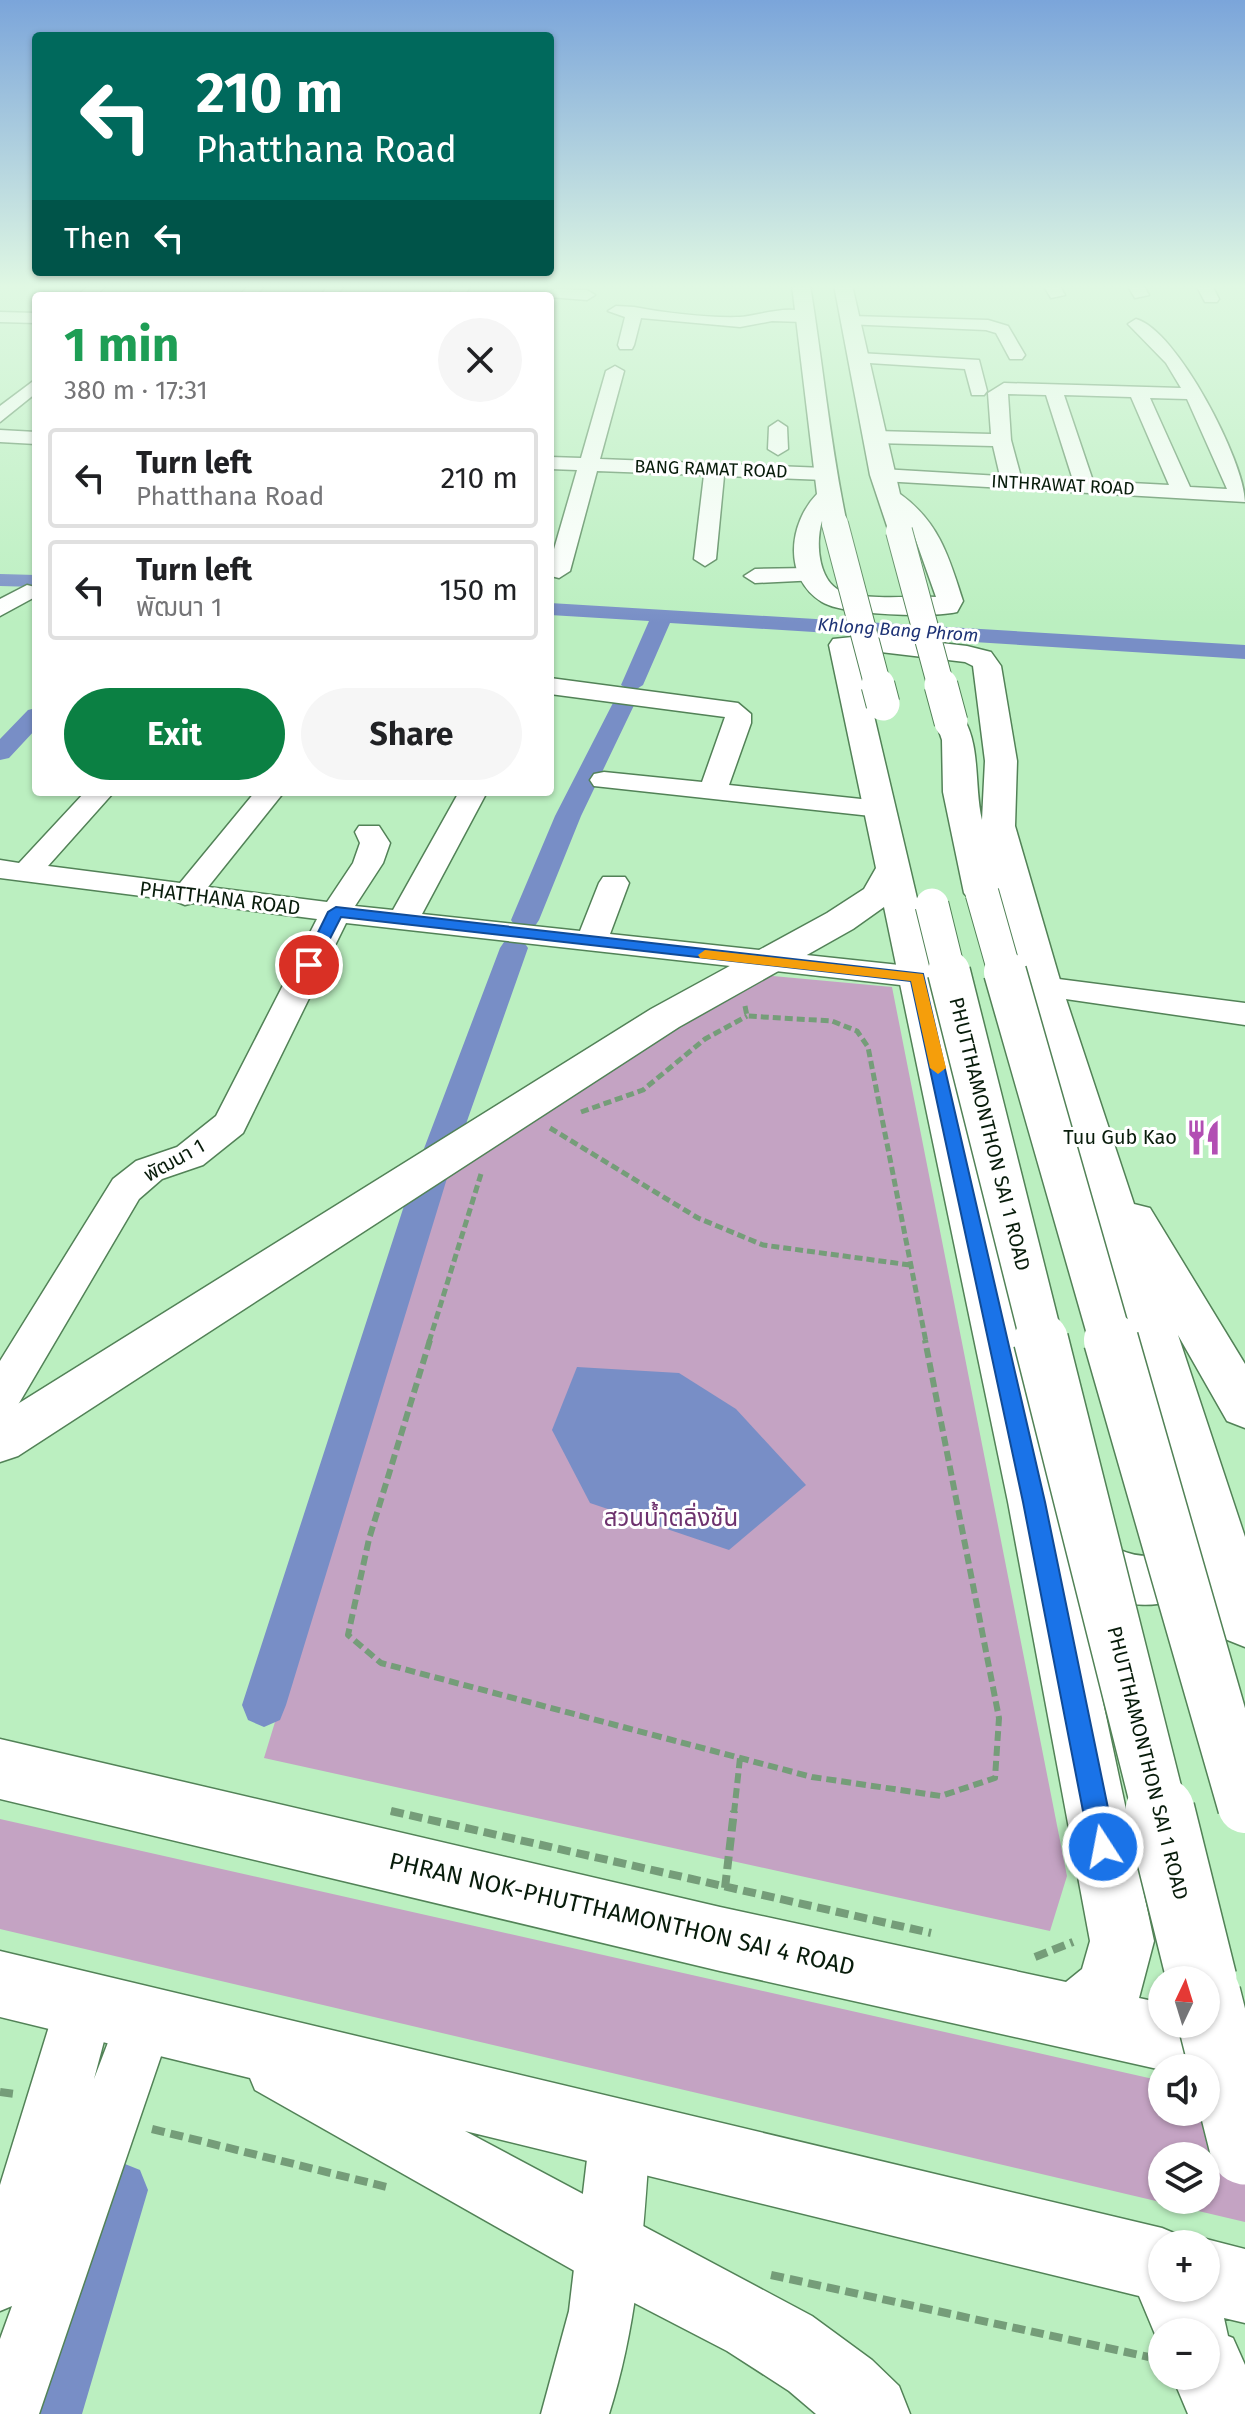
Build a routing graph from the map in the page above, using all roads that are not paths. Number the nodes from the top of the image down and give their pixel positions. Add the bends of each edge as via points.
1 (21, 398) edge
2 (608, 398) edge
3 (819, 398) edge
4 (867, 398) edge
5 (997, 398) edge
6 (1056, 398) edge
7 (1140, 398) edge
8 (1196, 398) edge
9 (0, 416) edge
10 (778, 427) dead end
11 (0, 436) edge
12 (875, 437) junction
13 (32, 438) edge
14 (1001, 440) junction
15 (778, 449) junction
16 (823, 451) junction
17 (554, 463) edge
18 (590, 464) junction
19 (715, 470) junction
20 (748, 471) junction
21 (1010, 474) junction
22 (1082, 478) junction
23 (827, 484) junction
24 (886, 486) junction
25 (1182, 492) junction
26 (1243, 496) edge
27 (705, 559) dead end
28 (559, 571) dead end
29 (810, 575) junction
30 (755, 576) dead end
31 (27, 592) dead end
32 (0, 609) edge
33 (554, 686) edge
34 (954, 731) junction
35 (604, 780) dead end
36 (712, 793) junction
37 (96, 796) edge
38 (267, 796) edge
39 (471, 796) edge
40 (889, 821) junction
41 (998, 826) junction
42 (369, 832) dead end
43 (13, 871) edge
44 (614, 883) dead end
45 (185, 896) junction
46 (336, 912) junction
47 (403, 921) junction
48 (591, 942) junction
49 (752, 968) junction
50 (918, 977) junction
51 (1043, 987) junction
52 (1245, 1014) edge
53 (1096, 1156) junction
54 (0, 1398) edge
55 (1245, 1407) edge
56 (0, 1441) edge
57 (1034, 1502) junction
58 (1218, 1529) junction
59 (1245, 1621) edge
60 (0, 1769) edge
61 (1245, 1806) edge
62 (1198, 1966) edge
63 (0, 1984) edge
64 (115, 2012) junction
65 (1076, 2016) junction
66 (228, 2038) junction
67 (1217, 2038) edge
68 (1245, 2055) edge
69 (620, 2134) junction
70 (1245, 2150) edge
71 (609, 2250) junction
72 (1148, 2262) edge
73 (0, 2279) edge
74 (1220, 2280) edge
75 (1245, 2286) edge
76 (1217, 2390) edge
77 (1, 2414) edge
78 (575, 2414) edge
79 (871, 2414) edge
80 (1227, 2414) edge

1 - 9 street
2 - 18 street
3 - 16 main road, PHUTTHAMONTHON SAI 1 ROAD
4 - 12 main road
5 - 14 street
6 - 22 street
7 - 25 street
8 - 26 street
10 - 15 street
11 - 13 street
12 - 14 street
12 - 24 main road
14 - 21 street
15 - 16 street
15 - 20 street via 751,454
16 - 23 main road, PHUTTHAMONTHON SAI 1 ROAD
17 - 18 street, BANG RAMAT ROAD
18 - 19 street, BANG RAMAT ROAD
18 - 28 street
19 - 20 street, BANG RAMAT ROAD
19 - 27 street
20 - 23 street, BANG RAMAT ROAD
21 - 22 street, INTHRAWAT ROAD
21 - 24 street, INTHRAWAT ROAD
22 - 25 street, INTHRAWAT ROAD
23 - 29 main road via 810,524
23 - 40 main road, PHUTTHAMONTHON SAI 1 ROAD, bridge via 883,704
24 - 29 main road via 928,533 950,601 947,606 842,601 828,596
24 - 34 main road, bridge
25 - 26 street, INTHRAWAT ROAD
29 - 30 street
31 - 32 street
33 - 36 street via 673,688 738,714
34 - 41 main road
34 - 61 main road, bridge via 959,792 982,893
35 - 36 street
36 - 40 street
37 - 43 street
38 - 45 street
39 - 47 street
40 - 41 main road via 843,645 872,643 981,658 987,666 1001,761
40 - 49 main road via 878,895
40 - 50 main road
40 - 62 main road, PHUTTHAMONTHON SAI 1 ROAD, bridge via 932,905
41 - 51 main road
42 - 46 street, พัฒนา 1 via 375,843 368,863
43 - 45 street, PHATTHANA ROAD
44 - 48 street
45 - 46 street, PHATTHANA ROAD
46 - 47 street, PHATTHANA ROAD
46 - 54 street, พัฒนา 1 via 230,1124 190,1156 149,1170 126,1189
47 - 48 street, PHATTHANA ROAD
48 - 49 street, PHATTHANA ROAD
49 - 50 street, PHATTHANA ROAD
49 - 56 main road via 533,1122 347,1221
50 - 57 main road
51 - 52 street
51 - 53 main road
53 - 55 main road
53 - 58 main road
57 - 58 main road via 1071,1552 1104,1575 1159,1584 1209,1561
57 - 65 main road via 1122,1941 1110,1989
58 - 59 main road
60 - 65 main road, PHRAN NOK-PHUTTHAMONTHON SAI 4 ROAD via 723,1913
63 - 64 main road
64 - 66 main road
64 - 73 street via 57,2106
64 - 77 street via 13,2396
65 - 68 main road, PHRAN NOK-PHUTTHAMONTHON SAI 4 ROAD
66 - 69 main road
66 - 71 main road
67 - 70 main road, bridge
69 - 71 street
69 - 72 main road
71 - 78 street via 592,2369
71 - 79 main road via 757,2323 850,2390
74 - 75 main road
76 - 80 main road

